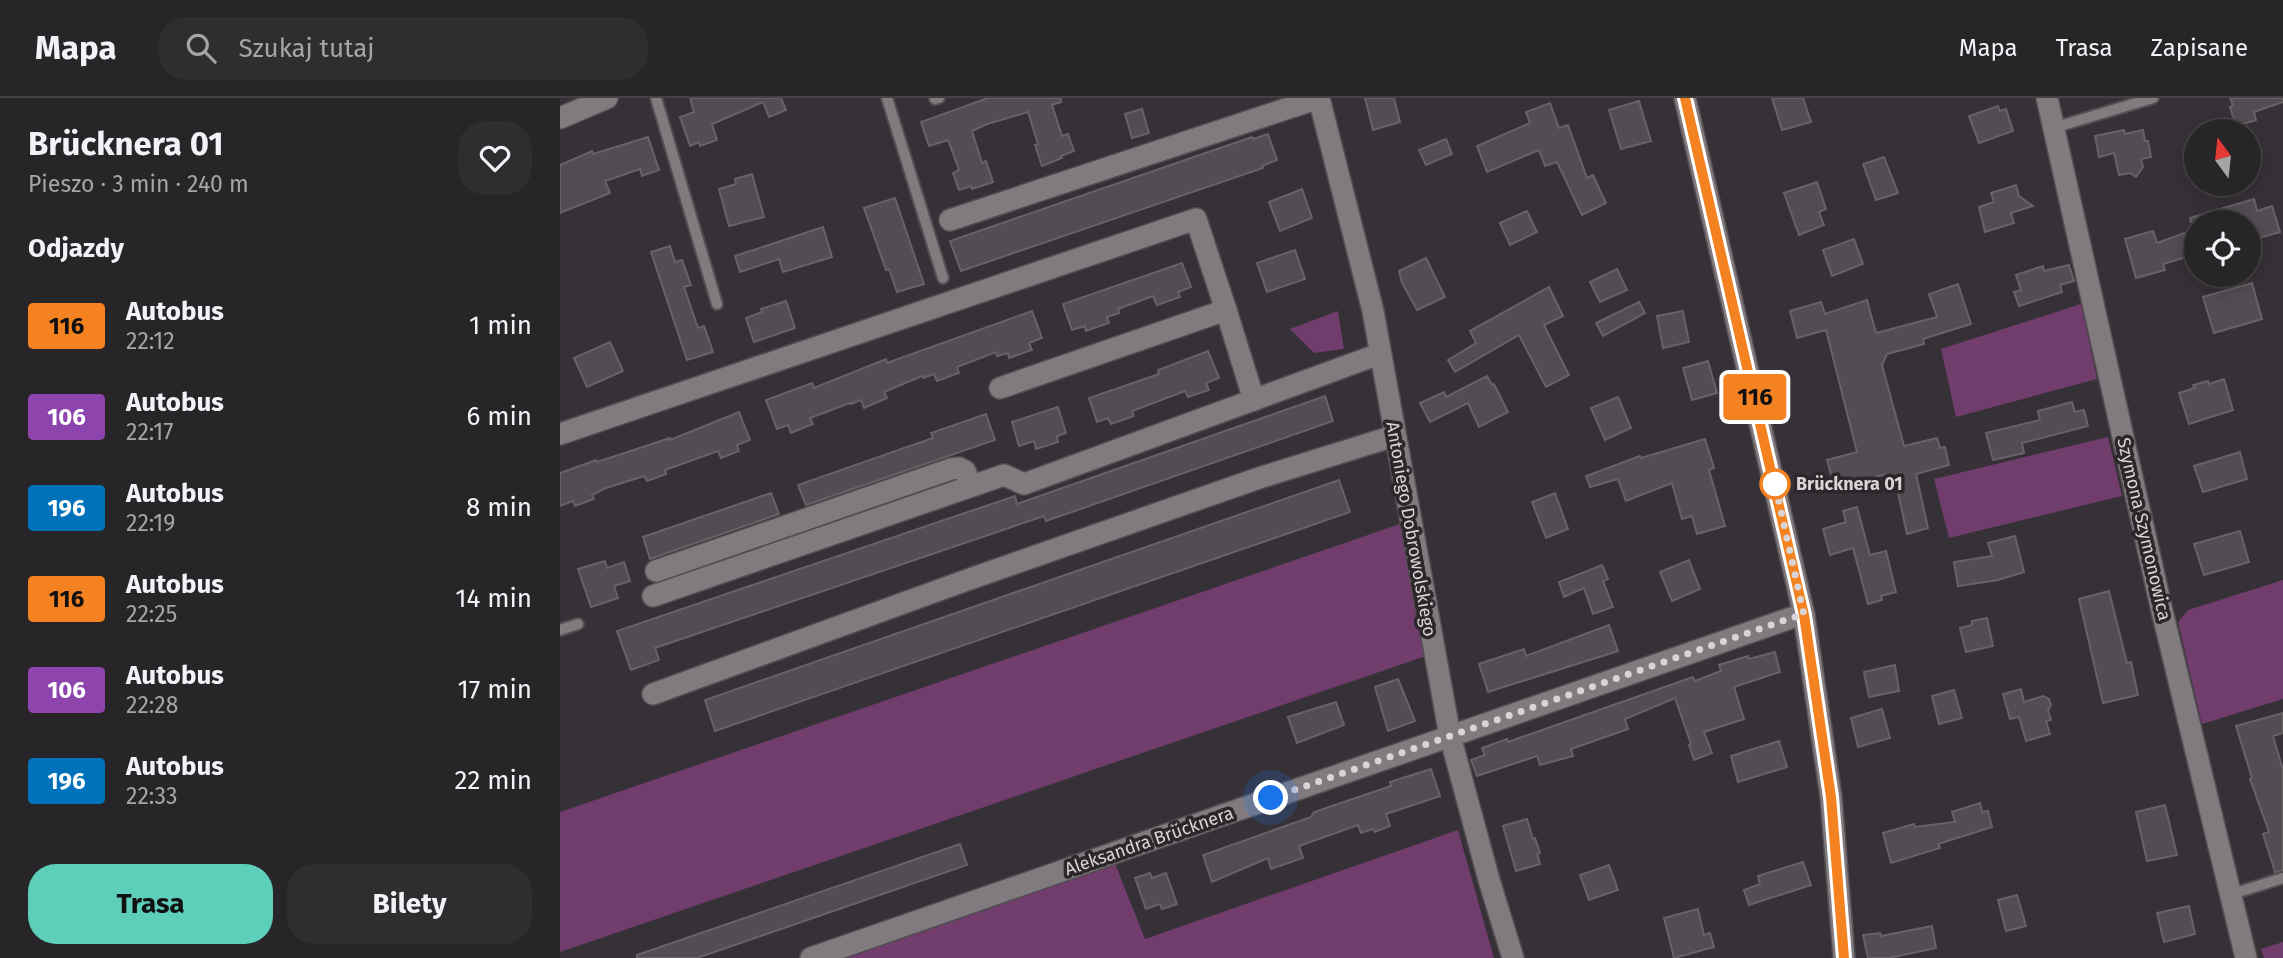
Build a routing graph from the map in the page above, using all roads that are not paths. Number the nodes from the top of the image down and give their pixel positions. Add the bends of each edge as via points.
1 (607, 98) edge
2 (656, 98) edge
3 (887, 98) edge
4 (1319, 98) edge
5 (1685, 98) edge
6 (2047, 98) edge
7 (2153, 98) edge
8 (560, 118) edge
9 (2053, 128) junction
10 (950, 220) dead end
11 (943, 278) dead end
12 (717, 304) dead end
13 (1226, 310) junction
14 (1379, 354) junction
15 (1000, 388) dead end
16 (1254, 400) junction
17 (560, 434) edge
18 (1394, 436) junction
19 (971, 486) junction
20 (656, 571) dead end
21 (653, 596) dead end
22 (1804, 615) junction
23 (578, 624) dead end
24 (560, 630) edge
25 (653, 694) dead end
26 (1450, 736) junction
27 (2283, 878) edge
28 (2229, 895) junction
29 (811, 958) edge
30 (1513, 958) edge
31 (1844, 958) edge
32 (2246, 958) edge

1 - 8 street
2 - 12 lane
3 - 11 lane
4 - 10 street
4 - 14 street, Antoniego Dobrowolskiego via 1364,273
5 - 22 street
6 - 9 street, Szymona Szymonowica
7 - 9 lane
9 - 28 street, Szymona Szymonowica
13 - 15 street
13 - 16 street
13 - 17 street via 1196,219
14 - 16 street
14 - 18 street, Antoniego Dobrowolskiego
16 - 19 street via 1024,484 1004,475
18 - 25 street via 1234,487
18 - 26 street, Antoniego Dobrowolskiego
19 - 20 street via 965,471 951,469
19 - 21 street
22 - 26 street, Aleksandra Brücknera
22 - 31 street via 1832,805
23 - 24 lane
26 - 29 street, Aleksandra Brücknera
26 - 30 street, Antoniego Dobrowolskiego
27 - 28 lane
28 - 32 street, Szymona Szymonowica

